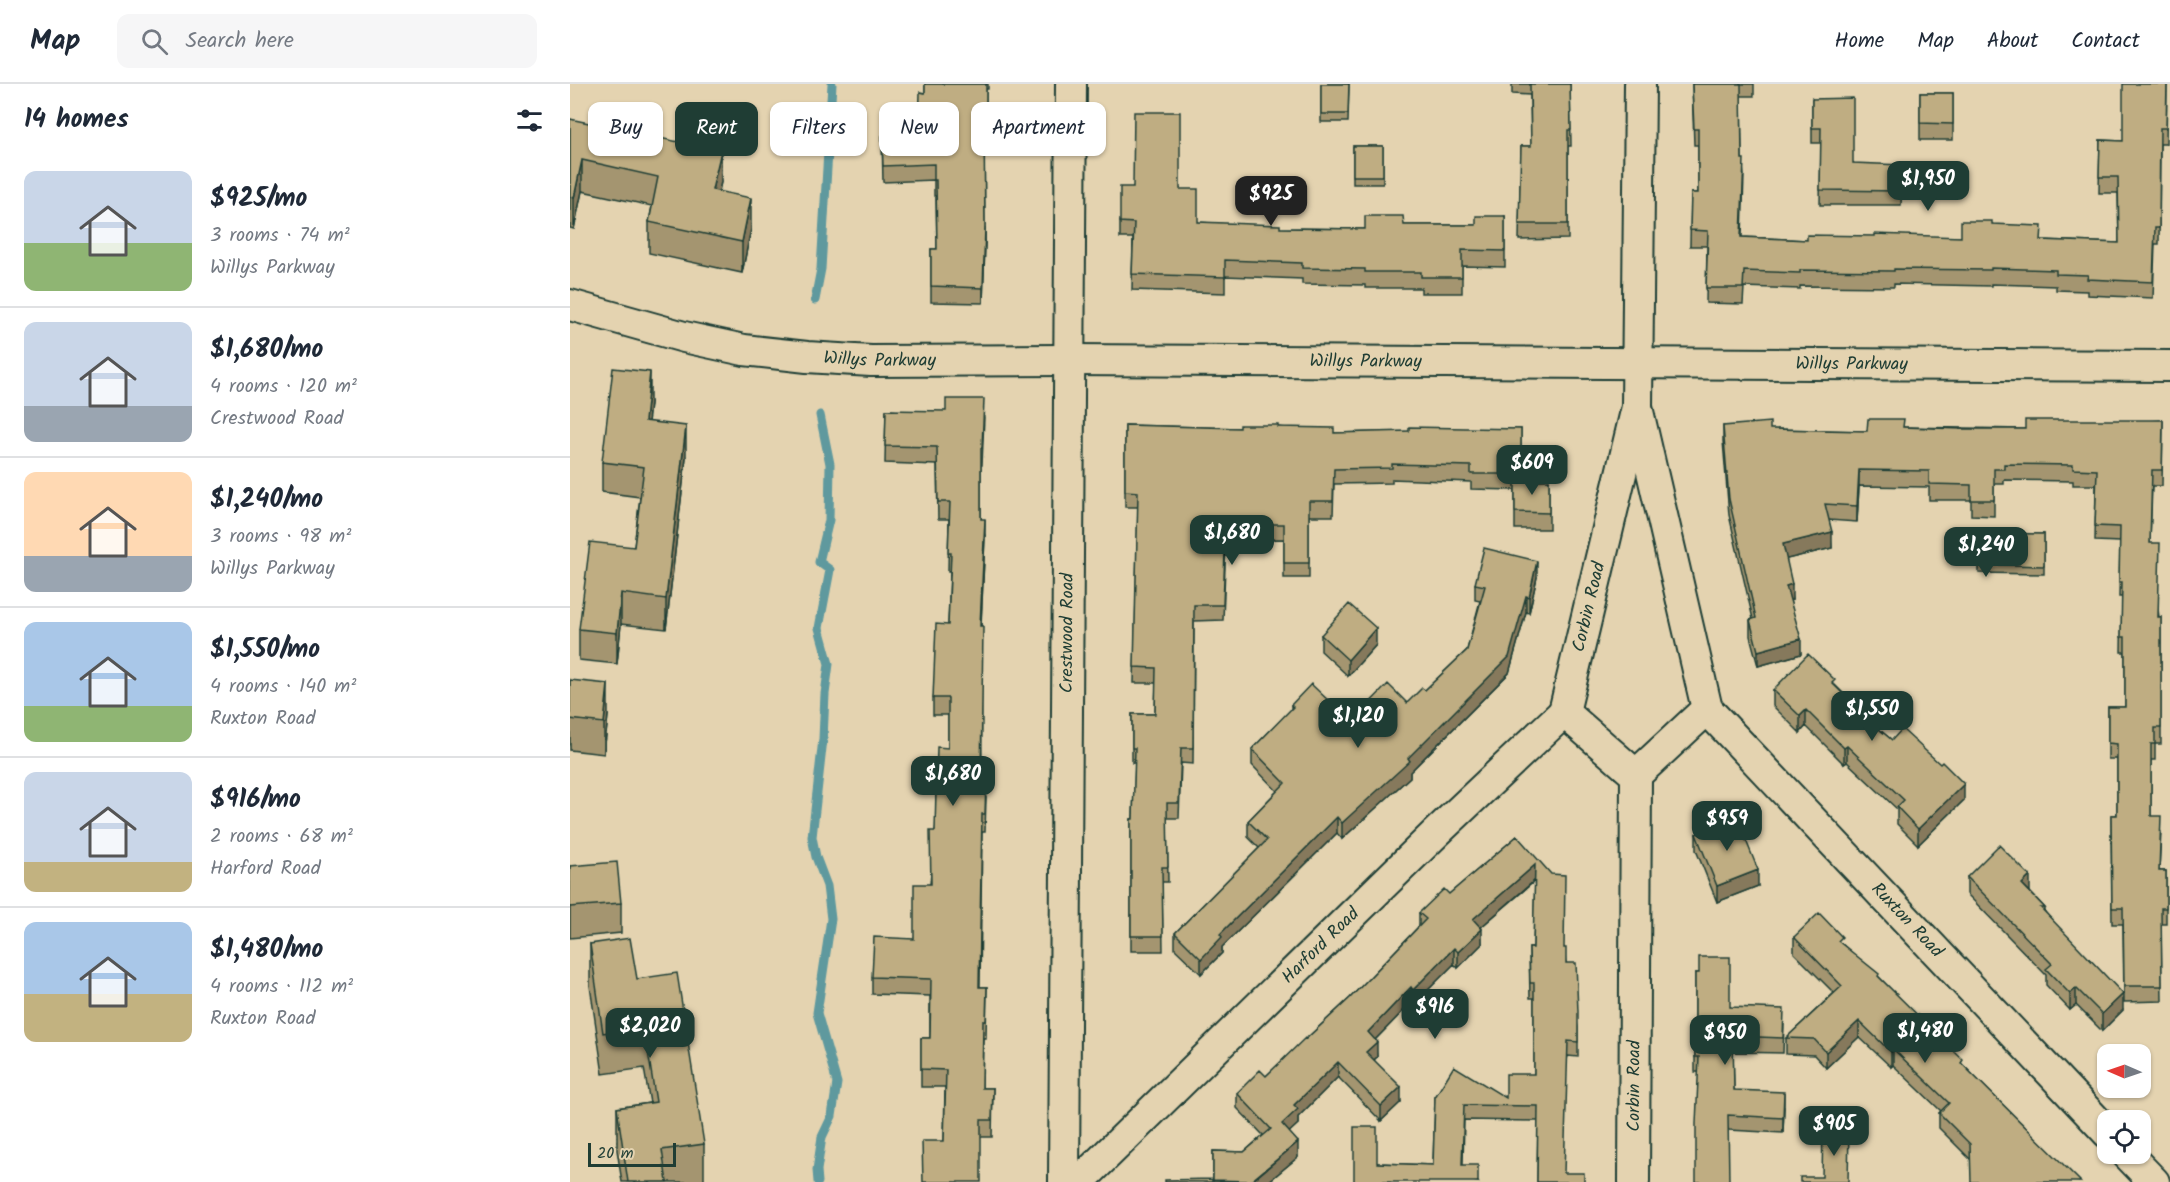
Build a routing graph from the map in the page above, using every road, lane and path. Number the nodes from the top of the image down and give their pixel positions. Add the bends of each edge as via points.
1 (1071, 84) edge
2 (1640, 84) edge
3 (570, 305) edge
4 (1069, 360) junction
5 (1638, 363) junction
6 (2170, 366) edge
7 (1637, 407) junction
8 (1707, 709) junction
9 (1564, 712) junction
10 (1636, 775) junction
11 (2097, 1121) edge
12 (2137, 1164) edge
13 (1064, 1182) edge
14 (1079, 1182) edge
15 (1634, 1182) edge
16 (2154, 1182) edge

1 - 4 street, Crestwood Road
2 - 5 street, Corbin Road
3 - 4 street, Willys Parkway via 724,346 807,357 871,361
4 - 5 street, Willys Parkway
4 - 13 street, Crestwood Road
5 - 6 street, Willys Parkway
5 - 7 street, Corbin Road
7 - 8 street, Corbin Road
7 - 9 street, Corbin Road
8 - 10 street
8 - 11 street, Ruxton Road
9 - 10 street
9 - 14 street, Harford Road
10 - 15 street, Corbin Road
12 - 16 street

